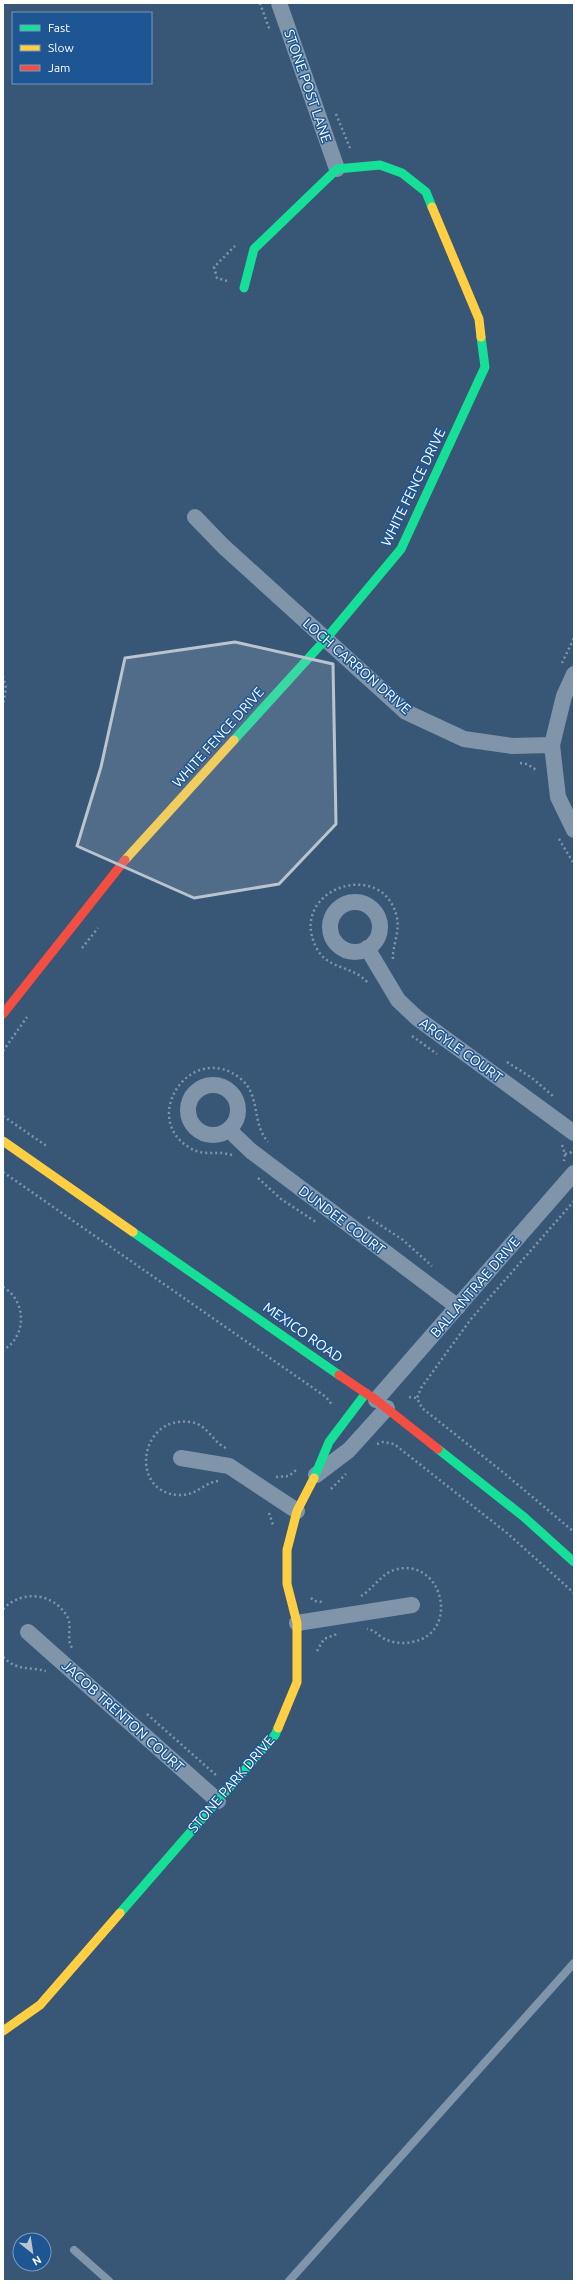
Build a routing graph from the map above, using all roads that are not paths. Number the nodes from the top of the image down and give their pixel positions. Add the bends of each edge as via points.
1 (279, 3) edge
2 (337, 169) junction
3 (244, 288) road end
4 (195, 517) dead end
5 (325, 640) junction
6 (567, 670) edge
7 (552, 745) junction
8 (574, 830) edge
9 (367, 948) dead end
10 (3, 1014) edge
11 (229, 1130) dead end
12 (574, 1133) edge
13 (3, 1141) edge
14 (568, 1169) edge
15 (458, 1307) junction
16 (376, 1400) junction
17 (181, 1458) dead end
18 (316, 1475) junction
19 (297, 1512) junction
20 (574, 1562) edge
21 (412, 1605) dead end
22 (297, 1623) junction
23 (28, 1632) dead end
24 (212, 1796) junction
25 (574, 1963) edge
26 (3, 2031) edge
27 (74, 2250) dead end
28 (110, 2281) edge
29 (289, 2281) edge

1 - 2 street, STONE POST LANE
2 - 3 street via 254,249
2 - 5 street, WHITE FENCE DRIVE via 380,165 402,173 426,192 479,319 485,367 401,549
4 - 5 street, LOCH CARRON DRIVE
5 - 7 street, LOCH CARRON DRIVE via 406,712 464,739 512,746
5 - 10 street, WHITE FENCE DRIVE via 137,846
6 - 7 street via 564,696
7 - 8 street via 558,797
9 - 12 street, ARGYLE COURT via 398,1000 417,1018
11 - 15 street, DUNDEE COURT via 251,1151
13 - 16 street, MEXICO ROAD
14 - 15 street, BALLANTRAE DRIVE
15 - 16 street, BALLANTRAE DRIVE
16 - 18 street, STONE PARK DRIVE via 329,1442
16 - 18 street, STONE PARK DRIVE via 350,1450
16 - 20 street, MEXICO ROAD via 524,1517
17 - 19 street via 229,1466
18 - 19 street, STONE PARK DRIVE
19 - 22 street, STONE PARK DRIVE via 287,1550 286,1584
21 - 22 street
22 - 24 street, STONE PARK DRIVE via 297,1682 275,1735
23 - 24 street, JACOB TRENTON COURT
24 - 26 street, STONE PARK DRIVE via 40,2006
25 - 29 lane
27 - 28 lane

